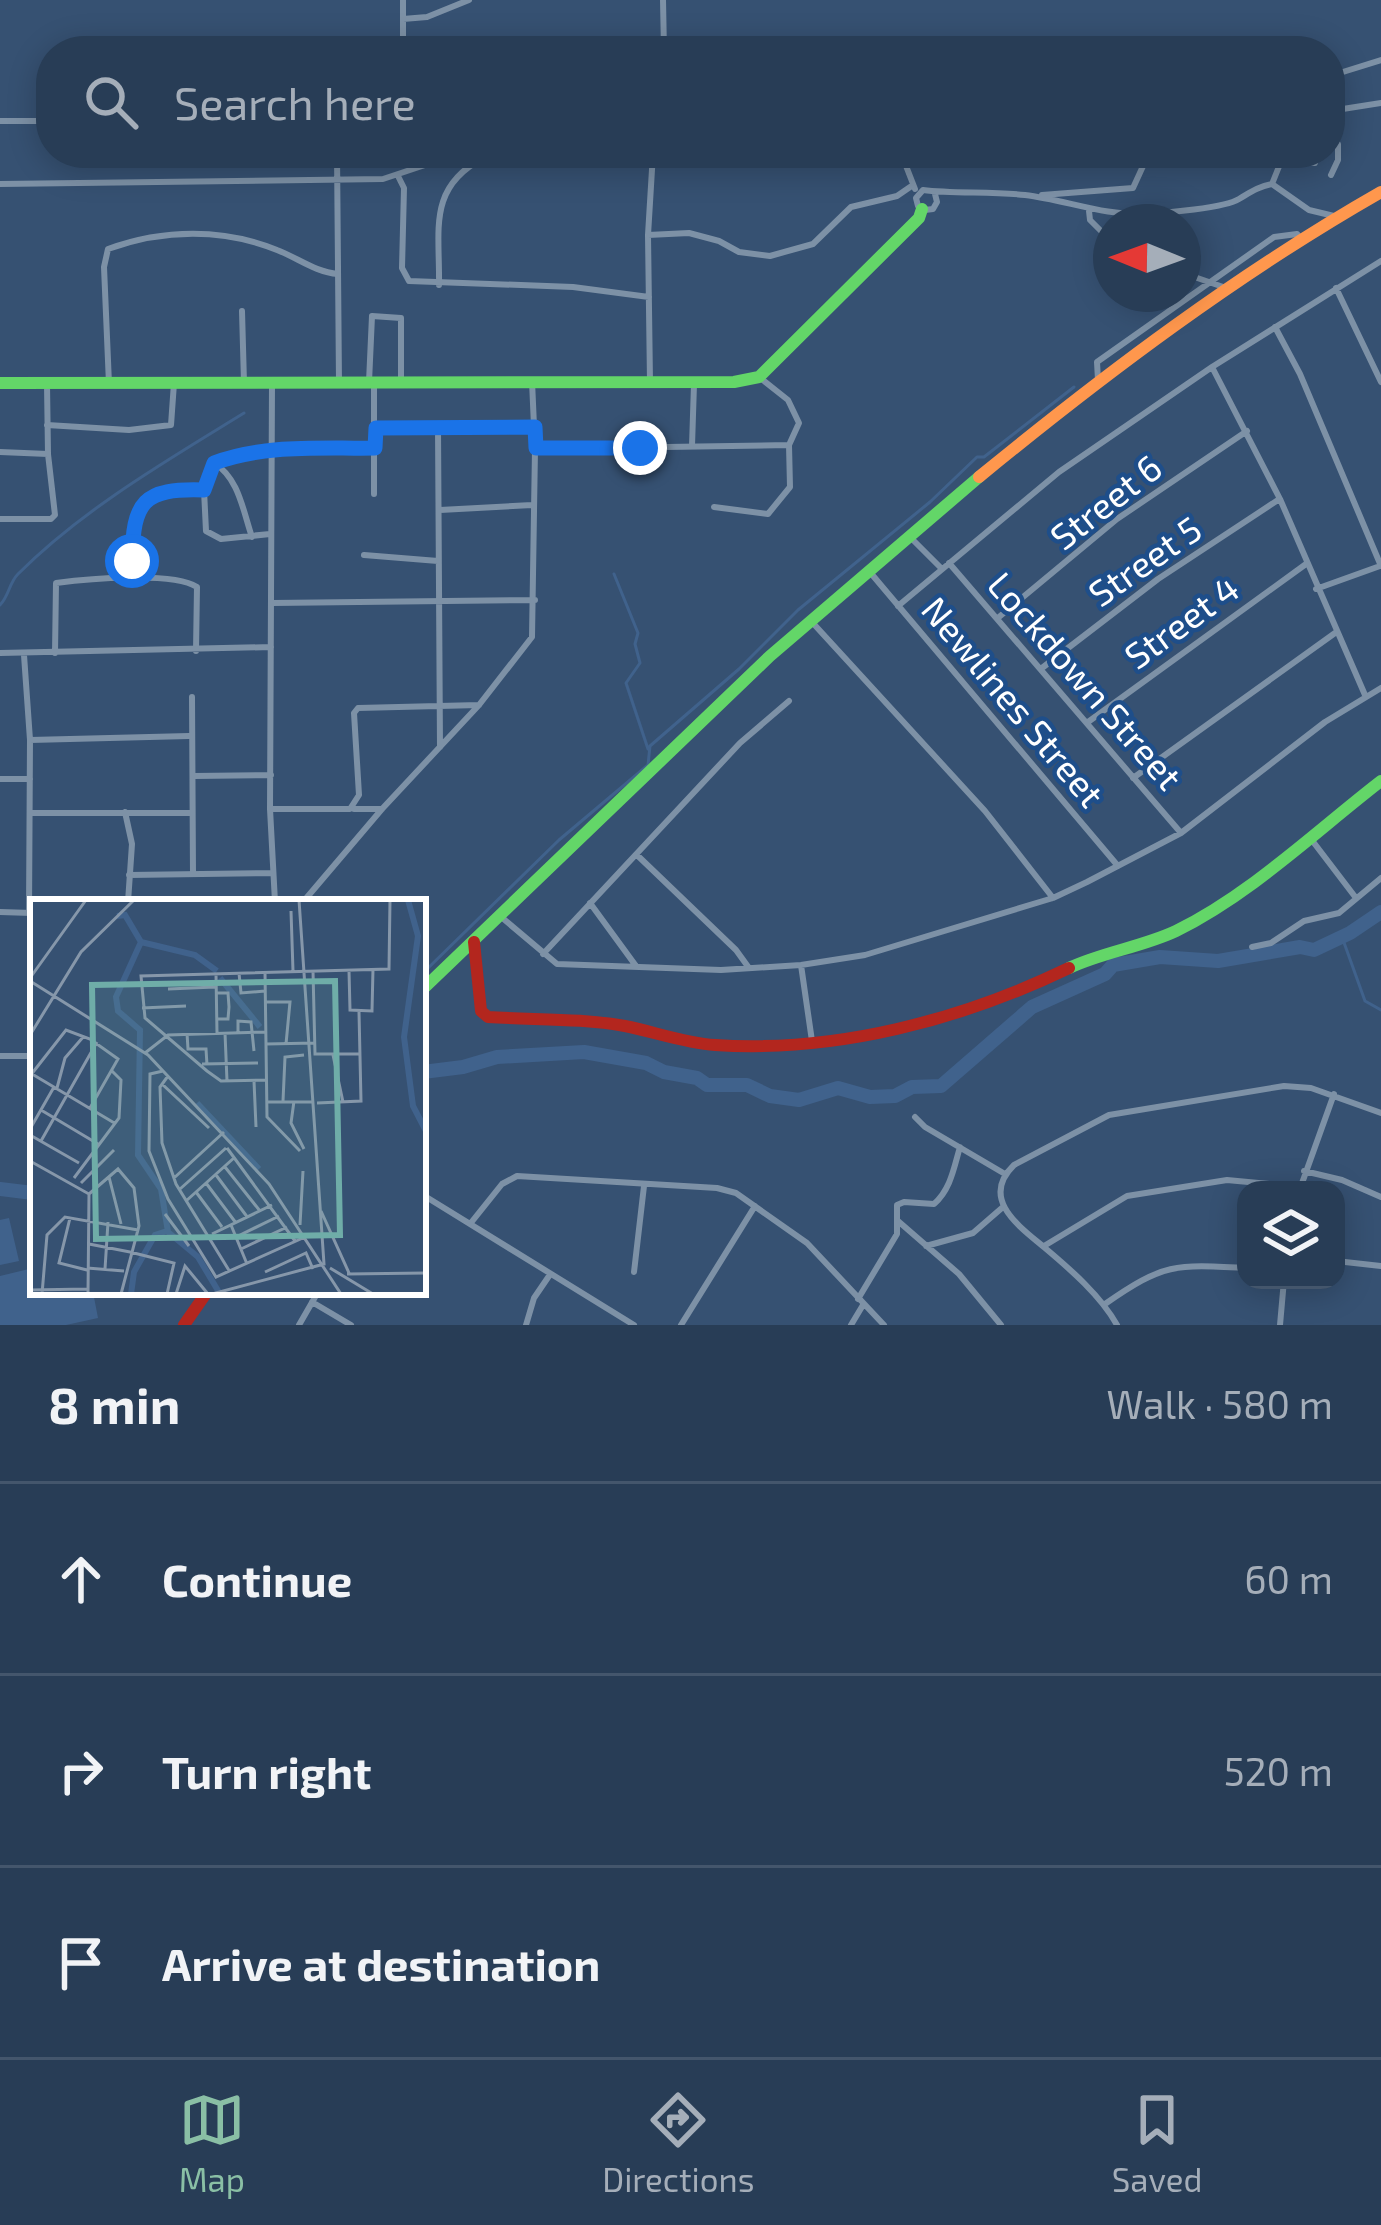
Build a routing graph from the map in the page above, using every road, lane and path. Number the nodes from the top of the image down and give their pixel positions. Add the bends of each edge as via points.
1 (403, 0) edge
2 (469, 0) edge
3 (663, 0) edge
4 (403, 19) junction
5 (403, 36) edge
6 (664, 36) edge
7 (1381, 60) edge
8 (1345, 71) edge
9 (1381, 103) edge
10 (1345, 108) edge
11 (0, 121) edge
12 (36, 121) edge
13 (337, 168) edge
14 (419, 168) edge
15 (468, 168) edge
16 (652, 168) edge
17 (907, 168) edge
18 (1142, 168) edge
19 (1278, 168) edge
20 (1333, 168) edge
21 (1330, 175) dead end
22 (398, 176) junction
23 (337, 179) junction
24 (0, 184) edge
25 (1272, 184) junction
26 (913, 185) junction
27 (1381, 192) edge
28 (935, 194) junction
29 (1032, 196) junction
30 (920, 202) junction
31 (1089, 211) junction
32 (1337, 217) junction
33 (1093, 223) edge
34 (648, 235) junction
35 (1302, 240) junction
36 (1381, 261) edge
37 (338, 274) junction
38 (1201, 279) edge
39 (1210, 282) junction
40 (439, 285) junction
41 (1336, 288) junction
42 (1229, 289) junction
43 (649, 297) junction
44 (242, 311) dead end
45 (1275, 327) junction
46 (1212, 367) junction
47 (759, 377) junction
48 (1098, 380) junction
49 (532, 381) junction
50 (339, 382) junction
51 (372, 382) junction
52 (401, 382) junction
53 (650, 382) junction
54 (1381, 382) edge
55 (0, 383) edge
56 (174, 383) junction
57 (244, 383) junction
58 (272, 383) junction
59 (694, 383) junction
60 (47, 384) junction
61 (109, 384) junction
62 (47, 425) junction
63 (438, 427) junction
64 (535, 427) junction
65 (376, 428) junction
66 (1247, 431) junction
67 (692, 446) junction
68 (789, 446) junction
69 (375, 448) junction
70 (536, 448) junction
71 (272, 451) junction
72 (0, 452) edge
73 (48, 454) junction
74 (214, 463) junction
75 (204, 490) junction
76 (374, 494) dead end
77 (1280, 499) junction
78 (533, 505) junction
79 (714, 507) dead end
80 (440, 510) junction
81 (0, 519) edge
82 (271, 534) junction
83 (908, 535) junction
84 (252, 537) junction
85 (364, 555) dead end
86 (440, 562) junction
87 (1306, 564) junction
88 (945, 566) junction
89 (1381, 566) edge
90 (868, 571) junction
91 (131, 579) junction
92 (1316, 589) junction
93 (535, 600) junction
94 (272, 603) junction
95 (441, 603) junction
96 (898, 606) junction
97 (999, 616) junction
98 (809, 620) junction
99 (1336, 633) junction
100 (271, 647) junction
101 (196, 650) junction
102 (0, 653) edge
103 (55, 653) junction
104 (24, 655) junction
105 (1042, 668) junction
106 (1381, 688) edge
107 (1365, 695) junction
108 (192, 697) dead end
109 (789, 701) dead end
110 (441, 704) junction
111 (479, 705) junction
112 (1088, 722) junction
113 (190, 736) junction
114 (30, 740) junction
115 (440, 747) junction
116 (271, 775) junction
117 (194, 776) junction
118 (1133, 778) junction
119 (0, 779) edge
120 (30, 779) junction
121 (1381, 781) edge
122 (271, 808) junction
123 (350, 809) junction
124 (382, 809) junction
125 (125, 812) junction
126 (29, 813) junction
127 (192, 813) junction
128 (1181, 833) junction
129 (1311, 839) junction
130 (638, 856) junction
131 (1118, 866) junction
132 (273, 873) junction
133 (193, 874) junction
134 (129, 875) junction
135 (1381, 878) edge
136 (1053, 898) junction
137 (31, 899) edge
138 (128, 899) edge
139 (275, 899) edge
140 (306, 899) edge
141 (1356, 899) junction
142 (590, 903) junction
143 (0, 912) edge
144 (30, 913) edge
145 (500, 916) junction
146 (474, 943) junction
147 (1252, 947) dead end
148 (543, 954) junction
149 (800, 965) junction
150 (636, 966) junction
151 (749, 968) junction
152 (426, 985) edge
153 (812, 1041) junction
154 (0, 1055) edge
155 (30, 1056) edge
156 (1334, 1094) junction
157 (1381, 1113) edge
158 (915, 1117) dead end
159 (960, 1147) junction
160 (1304, 1172) junction
161 (1005, 1174) junction
162 (1237, 1181) edge
163 (1302, 1181) edge
164 (645, 1184) junction
165 (426, 1197) edge
166 (1381, 1198) edge
167 (756, 1206) junction
168 (1004, 1207) junction
169 (896, 1220) junction
170 (470, 1223) junction
171 (926, 1246) junction
172 (1044, 1247) junction
173 (1345, 1263) edge
174 (1381, 1266) edge
175 (1237, 1267) edge
176 (634, 1272) dead end
177 (550, 1276) junction
178 (1283, 1289) edge
179 (205, 1295) edge
180 (316, 1295) edge
181 (312, 1302) junction
182 (860, 1302) junction
183 (1104, 1305) junction
184 (618, 1321) edge
185 (184, 1325) edge
186 (299, 1325) edge
187 (351, 1325) edge
188 (526, 1325) edge
189 (634, 1325) edge
190 (681, 1325) edge
191 (850, 1325) edge
192 (884, 1325) edge
193 (1001, 1325) edge
194 (1118, 1325) edge
195 (1280, 1325) edge

1 - 4 street
2 - 4 street
3 - 6 street
4 - 5 street
7 - 8 street
9 - 10 street
11 - 12 street
13 - 23 street
14 - 22 street
15 - 40 street via 442,196
16 - 34 street
17 - 26 street
18 - 29 street via 1133,188
19 - 25 street
20 - 21 street
22 - 23 street
22 - 40 street via 404,277
23 - 24 street
23 - 37 street
25 - 31 street via 1237,201 1143,214
25 - 32 street via 1309,210
26 - 30 street
26 - 34 street via 851,207 808,246 770,256 689,233
27 - 32 street
28 - 29 street
28 - 30 street via 926,189
28 - 30 street via 934,207
29 - 31 street
30 - 47 street via 919,218
31 - 33 street
32 - 35 street
34 - 43 street
35 - 39 street via 1274,237
35 - 42 street
36 - 41 street
37 - 50 street
37 - 61 street via 230,236 168,234 109,250
38 - 39 street
39 - 42 street
39 - 48 street via 1097,362
40 - 43 street
41 - 45 street
41 - 54 street
42 - 48 street
43 - 53 street
44 - 57 street
45 - 46 street
45 - 89 street
46 - 66 street
46 - 88 street via 1059,472
47 - 59 street
47 - 68 street via 793,407 799,422
48 - 83 street
49 - 52 street
49 - 53 street
49 - 64 street
50 - 51 street
50 - 58 street
51 - 52 street
51 - 52 street via 372,316 401,318
51 - 65 street
53 - 59 street
55 - 60 street
56 - 57 street
56 - 61 street
56 - 62 street via 171,425
57 - 58 street
58 - 71 street
59 - 67 street
60 - 61 street
60 - 62 street
62 - 73 street
63 - 64 street
63 - 65 street
63 - 80 street
64 - 70 street
65 - 69 street
66 - 77 street
66 - 97 street, Street 6 via 1117,520
67 - 68 street
67 - 70 street
68 - 79 street via 790,487 772,513
69 - 71 street
69 - 76 street
70 - 78 street
71 - 74 street
71 - 82 street
72 - 73 street
73 - 81 street via 55,515
74 - 75 street
74 - 84 street via 234,483
75 - 84 street via 211,536
75 - 91 street via 165,490 143,503 133,520
77 - 87 street
77 - 105 street, Street 5
78 - 80 street
78 - 93 street
80 - 86 street
82 - 84 street
82 - 94 street
83 - 88 street, Lockdown Street
83 - 90 street
85 - 86 street
86 - 95 street
87 - 92 street
87 - 112 street, Street 4
88 - 96 street
88 - 97 street, Lockdown Street
89 - 92 street
90 - 96 street, Newlines Street
90 - 98 street
91 - 101 street via 197,587
91 - 103 street via 56,584
92 - 99 street
93 - 95 street
93 - 111 street via 530,642
94 - 95 street
94 - 100 street
95 - 110 street
96 - 131 street, Newlines Street
97 - 105 street, Lockdown Street
98 - 136 street via 986,811
98 - 145 street
99 - 107 street
99 - 118 street
100 - 101 street
100 - 116 street
101 - 103 street
102 - 104 street
103 - 104 street
104 - 114 street
105 - 112 street, Lockdown Street
106 - 107 street
107 - 128 street
108 - 113 street
109 - 130 street
110 - 111 street
110 - 115 street
110 - 123 street via 355,710 358,795
111 - 115 street
112 - 118 street, Lockdown Street
113 - 114 street
113 - 117 street
114 - 120 street
115 - 124 street
116 - 117 street
116 - 122 street
117 - 127 street
118 - 128 street, Lockdown Street
119 - 120 street
120 - 126 street
121 - 129 street
122 - 123 street
122 - 132 street
123 - 124 street
124 - 140 street
125 - 126 street
125 - 127 street
125 - 134 street
126 - 137 street
127 - 133 street
128 - 131 street
129 - 141 street
129 - 153 street via 1172,932 953,1015
130 - 142 street
130 - 151 street
131 - 136 street
132 - 133 street
132 - 139 street
133 - 134 street
134 - 138 street
135 - 141 street
136 - 149 street via 866,955
141 - 147 street
142 - 148 street
142 - 150 street
143 - 144 street
145 - 146 street
145 - 148 street
146 - 152 street
146 - 153 street via 484,1016 620,1025 711,1045
148 - 150 street via 557,964
149 - 151 street
149 - 153 street
150 - 151 street
154 - 155 street
156 - 157 street
156 - 160 street
156 - 161 street via 1284,1086 1109,1115
158 - 159 street
159 - 161 street
159 - 169 street via 940,1199 900,1202
160 - 163 street
160 - 166 street
161 - 168 street
162 - 172 street via 1127,1196
164 - 167 street via 727,1190
164 - 170 street via 512,1178
164 - 176 street
165 - 170 street
167 - 182 street via 807,1243
167 - 190 street
168 - 171 street via 973,1234
168 - 172 street
169 - 171 street
169 - 182 street via 893,1244
170 - 177 street
171 - 193 street
172 - 183 street
173 - 174 street
175 - 183 street via 1160,1269
177 - 184 street
177 - 188 street
178 - 195 street
179 - 185 street
180 - 181 street
181 - 186 street
181 - 187 street
182 - 191 street
182 - 192 street
183 - 194 street
184 - 189 street

